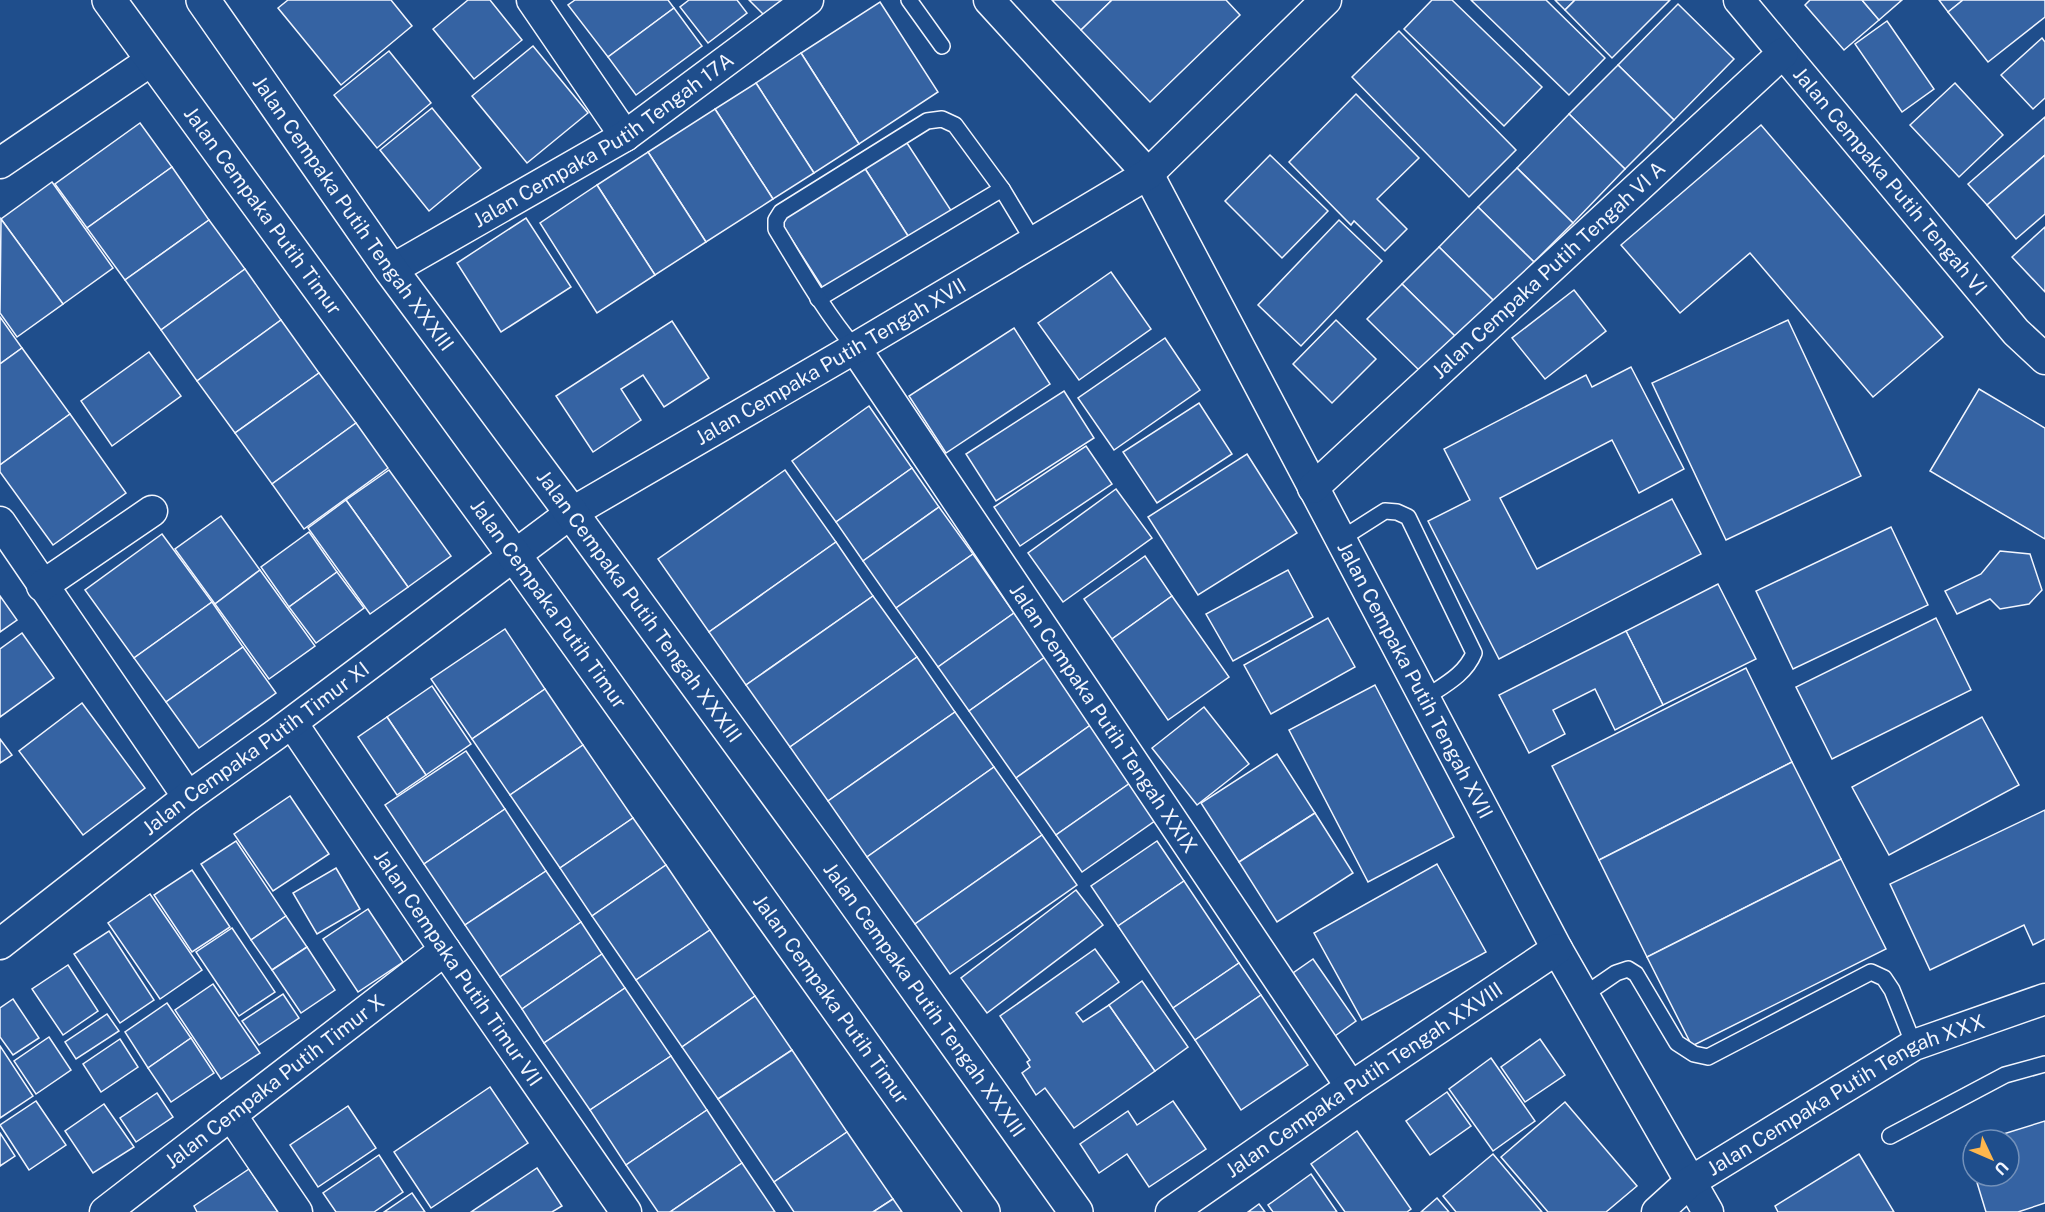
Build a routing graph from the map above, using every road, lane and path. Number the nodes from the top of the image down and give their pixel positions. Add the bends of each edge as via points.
1 (109, 0) edge
2 (203, 0) edge
3 (532, 0) edge
4 (808, 0) edge
5 (909, 0) edge
6 (989, 0) edge
7 (1326, 0) edge
8 (1739, 0) edge
9 (942, 46) dead end
10 (1783, 53) junction
11 (152, 60) junction
12 (625, 136) junction
13 (0, 163) edge
14 (1148, 174) junction
15 (1002, 189) junction
16 (1034, 242) junction
17 (391, 270) junction
18 (818, 299) junction
19 (855, 348) junction
20 (2045, 359) edge
21 (1313, 488) junction
22 (152, 511) dead end
23 (567, 516) junction
24 (0, 522) edge
25 (1341, 539) junction
26 (521, 550) junction
27 (42, 586) junction
28 (1425, 698) junction
29 (292, 723) junction
30 (188, 797) junction
31 (0, 944) edge
32 (1557, 949) junction
33 (445, 950) junction
34 (1584, 995) junction
35 (2045, 999) edge
36 (1914, 1045) junction
37 (2045, 1064) edge
38 (1351, 1087) junction
39 (231, 1115) junction
40 (1890, 1136) dead end
41 (1690, 1182) junction
42 (105, 1212) edge
43 (297, 1212) edge
44 (626, 1212) edge
45 (984, 1212) edge
46 (1076, 1212) edge
47 (1171, 1212) edge
48 (1657, 1212) edge
49 (1708, 1212) edge

1 - 11 street, Jalan Cempaka Putih Timur
2 - 17 street, Jalan Cempaka Putih Tengah XXXIII
3 - 12 street
4 - 12 street, Jalan Cempaka Putih Tengah 17A
5 - 9 lane
6 - 14 street
7 - 14 street, Jalan Cempaka Putih Tengah XVII
8 - 10 street, Jalan Cempaka Putih Tengah VI
10 - 20 street, Jalan Cempaka Putih Tengah VI via 2016,332
10 - 21 street, Jalan Cempaka Putih Tengah VI A
11 - 13 street
11 - 26 street, Jalan Cempaka Putih Timur
12 - 17 street, Jalan Cempaka Putih Tengah 17A
14 - 16 street, Jalan Cempaka Putih Tengah XVII
14 - 21 street, Jalan Cempaka Putih Tengah XVII
15 - 16 lane
15 - 18 lane
15 - 18 lane via 955,125 942,119 927,121 782,212 776,220 776,229
16 - 19 street, Jalan Cempaka Putih Tengah XVII
17 - 23 street, Jalan Cempaka Putih Tengah XXXIII
18 - 19 lane
19 - 23 street, Jalan Cempaka Putih Tengah XVII
19 - 38 street, Jalan Cempaka Putih Tengah XXIX
21 - 25 street, Jalan Cempaka Putih Tengah XVII
22 - 27 street
23 - 26 street, Jalan Cempaka Putih Tengah XVII
23 - 46 street, Jalan Cempaka Putih Tengah XXXIII via 822,856
24 - 27 street
25 - 28 street, Jalan Cempaka Putih Tengah XVII
25 - 28 lane via 1385,511 1408,517 1474,652 1458,676
26 - 29 street, Jalan Cempaka Putih Timur XI
26 - 45 street, Jalan Cempaka Putih Timur
27 - 30 street
28 - 32 street, Jalan Cempaka Putih Tengah XVII
29 - 30 street, Jalan Cempaka Putih Timur XI
29 - 33 street, Jalan Cempaka Putih Timur VII
30 - 31 street, Jalan Cempaka Putih Timur XI
32 - 34 street, Jalan Cempaka Putih Tengah XVII
32 - 38 street, Jalan Cempaka Putih Tengah XXVIII
33 - 39 street, Jalan Cempaka Putih Timur X
33 - 44 street, Jalan Cempaka Putih Timur VII
34 - 36 lane via 1628,969 1636,974 1677,1043 1694,1054 1708,1056 1871,972 1884,978 1892,990
34 - 41 street, Jalan Cempaka Putih Tengah XVII
35 - 36 street, Jalan Cempaka Putih Tengah XXX
36 - 41 street, Jalan Cempaka Putih Tengah XXX
37 - 40 lane via 2005,1075
38 - 47 street, Jalan Cempaka Putih Tengah XXVIII
39 - 42 street, Jalan Cempaka Putih Timur X
39 - 43 street
41 - 48 street, Jalan Cempaka Putih Tengah XXX
41 - 49 street, Jalan Cempaka Putih Tengah XVII

